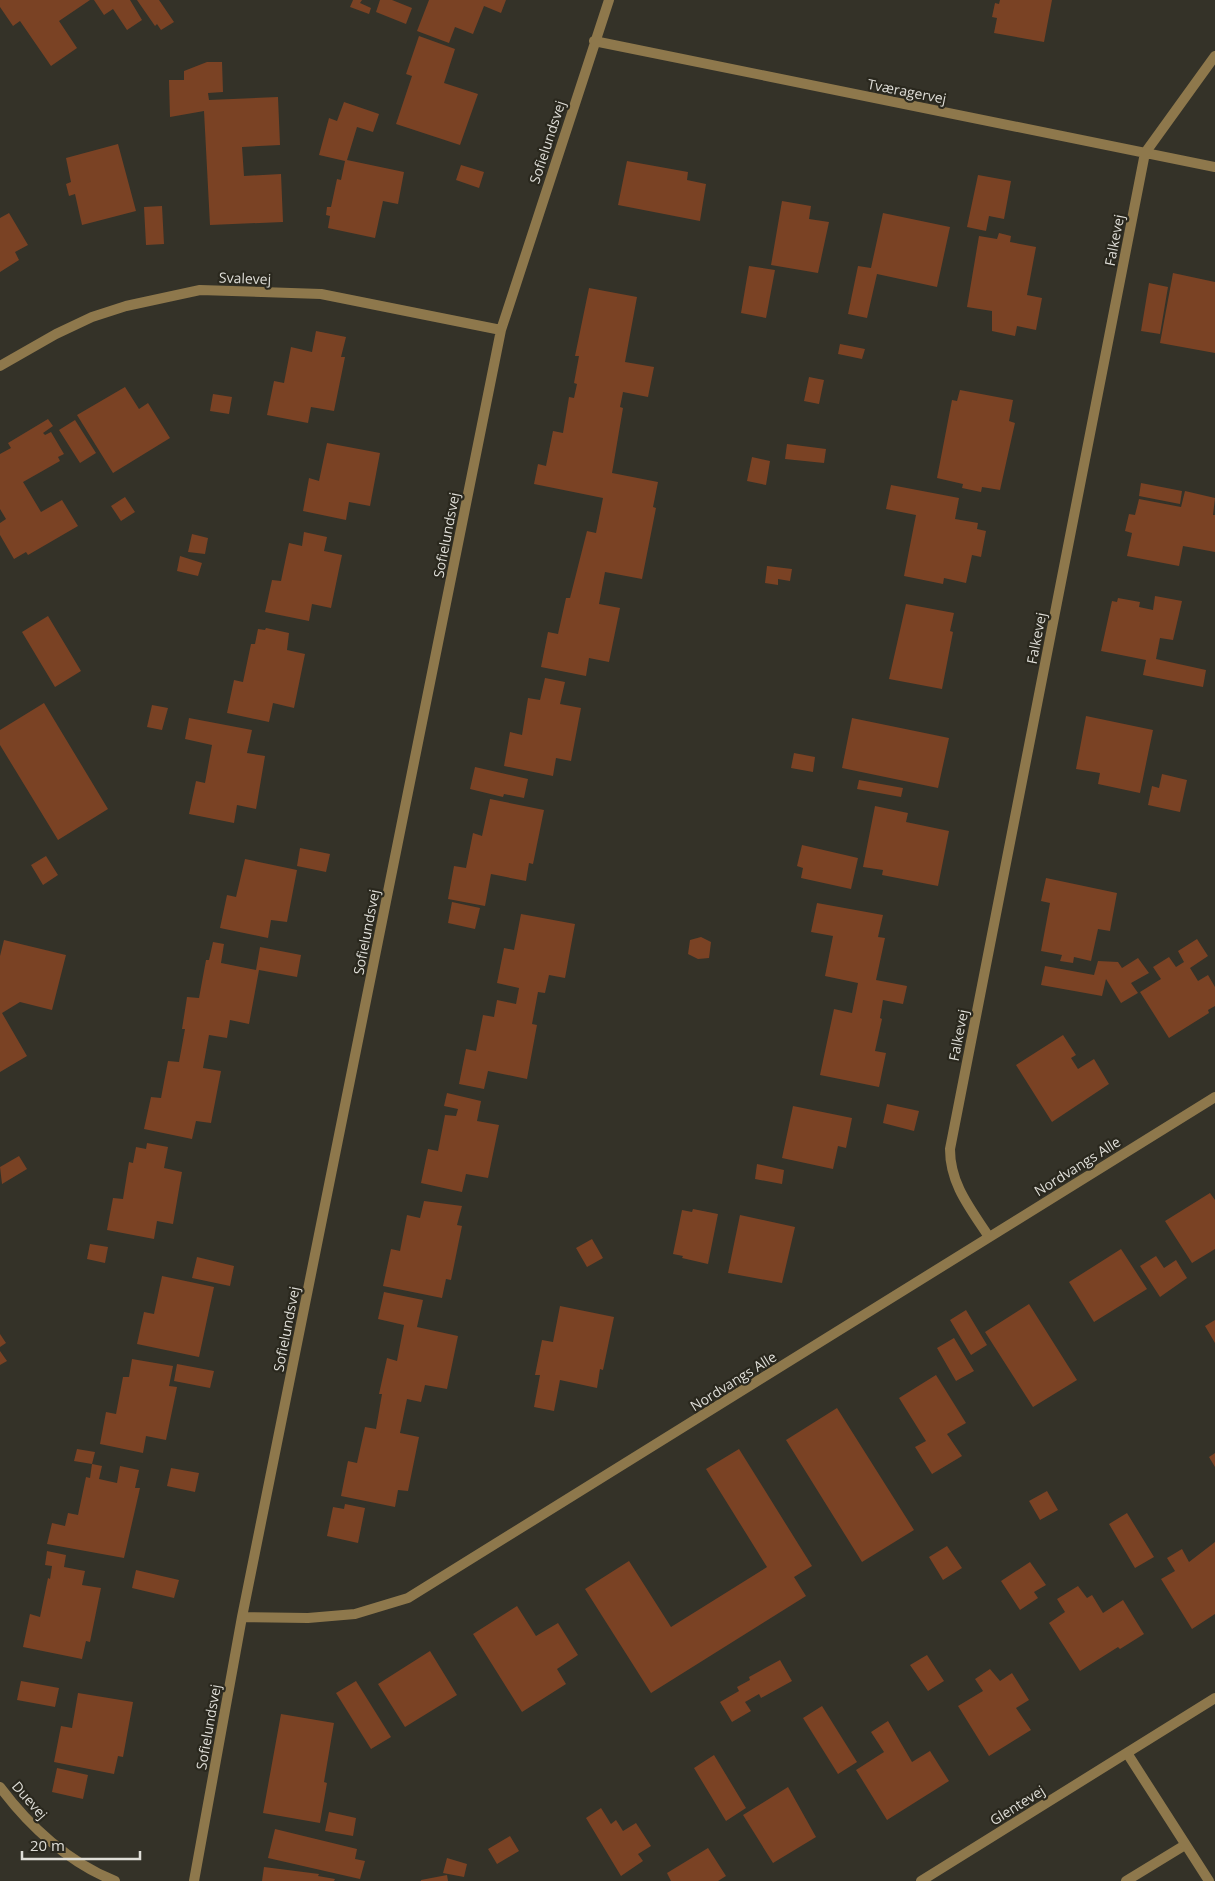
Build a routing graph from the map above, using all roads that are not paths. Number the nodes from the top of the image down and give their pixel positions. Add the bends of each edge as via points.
1 (609, 0) edge
2 (594, 42) junction
3 (1215, 56) edge
4 (1145, 153) junction
5 (1215, 167) edge
6 (501, 330) junction
7 (0, 366) edge
8 (1215, 1097) edge
9 (989, 1237) junction
10 (242, 1617) junction
11 (1215, 1698) edge
12 (1126, 1753) junction
13 (0, 1787) edge
14 (1185, 1844) junction
15 (115, 1881) edge
16 (194, 1881) edge
17 (921, 1881) edge
18 (1126, 1881) edge
19 (1209, 1881) edge

1 - 2 street, Sofielundsvej
2 - 4 street, Tværagervej
2 - 6 street, Sofielundsvej
3 - 4 street, Falkevej
4 - 5 street, Tværagervej
4 - 9 street, Falkevej via 950,1149 954,1180
6 - 7 street, Svalevej via 321,294 200,290 126,306 92,318
6 - 10 street, Sofielundsvej
8 - 9 street, Nordvangs Alle
9 - 10 street, Nordvangs Alle via 408,1598 355,1614 308,1618
10 - 16 street, Sofielundsvej
11 - 12 street, Glentevej
12 - 14 street
12 - 17 street, Glentevej
13 - 15 street, Duevej via 19,1813 57,1848
14 - 18 street
14 - 19 street

